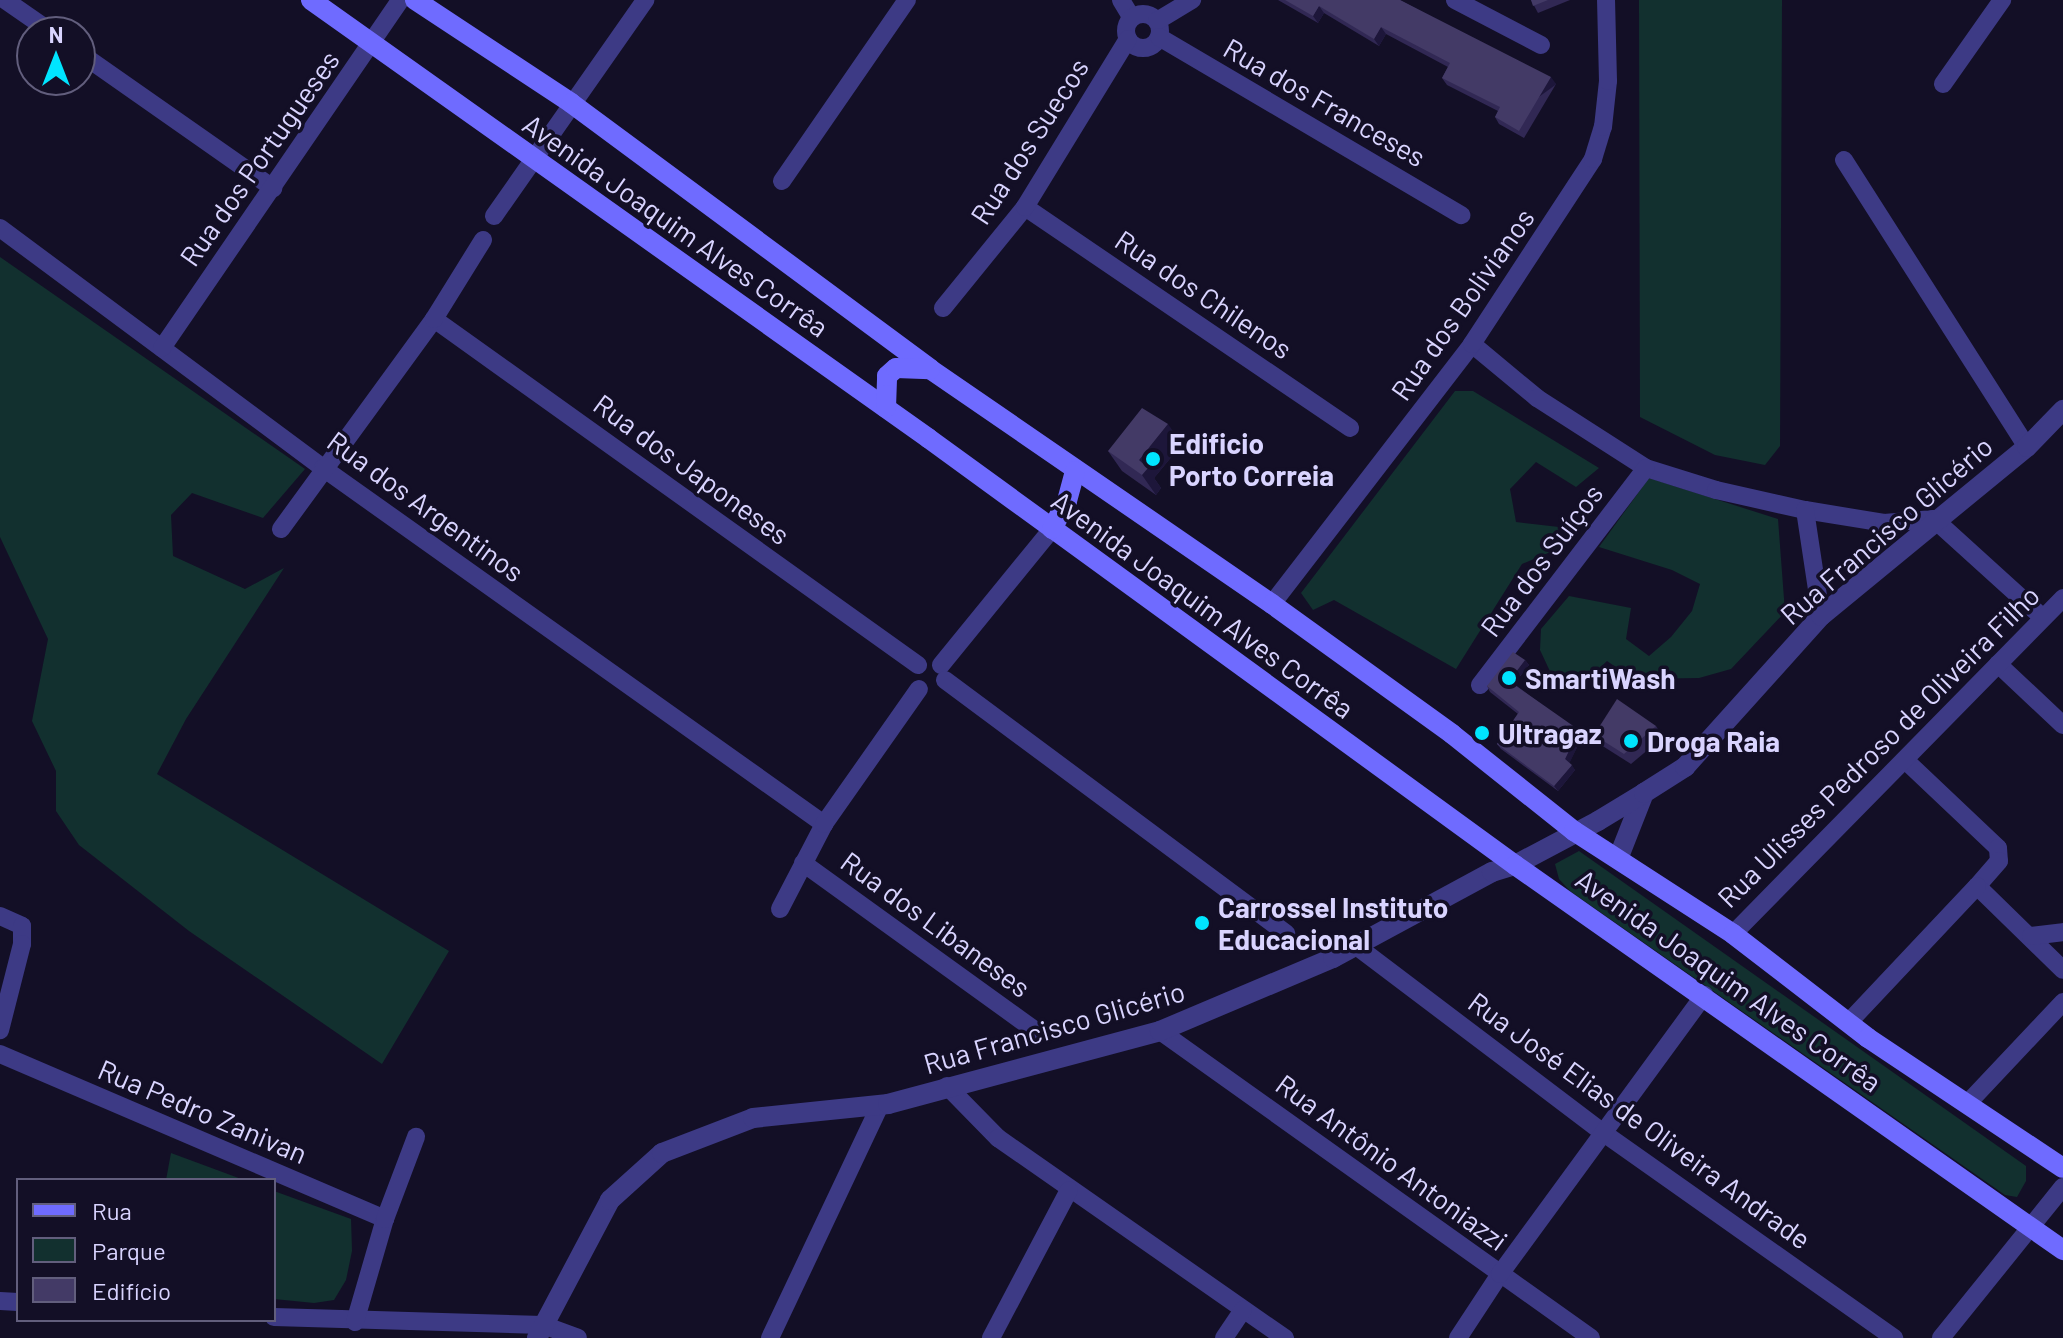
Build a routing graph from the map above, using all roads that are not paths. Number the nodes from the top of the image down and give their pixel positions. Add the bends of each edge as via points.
1 (5, 0) edge
2 (311, 0) edge
3 (400, 0) edge
4 (415, 0) edge
5 (645, 0) edge
6 (907, 0) edge
7 (1121, 0) edge
8 (1192, 0) edge
9 (1455, 0) edge
10 (1606, 0) edge
11 (2002, 0) edge
12 (28, 16) edge
13 (1132, 18) junction
14 (1158, 29) junction
15 (1128, 39) junction
16 (372, 44) junction
17 (1541, 45) dead end
18 (96, 64) edge
19 (1943, 84) dead end
20 (571, 103) junction
21 (535, 158) junction
22 (1844, 160) dead end
23 (782, 181) dead end
24 (273, 188) junction
25 (1025, 207) junction
26 (1461, 215) dead end
27 (494, 216) dead end
28 (0, 228) edge
29 (483, 240) dead end
30 (943, 308) dead end
31 (434, 319) junction
32 (1472, 344) junction
33 (162, 348) junction
34 (930, 369) junction
35 (886, 408) junction
36 (2063, 410) edge
37 (1350, 428) dead end
38 (2027, 447) junction
39 (323, 468) junction
40 (1646, 468) junction
41 (1075, 471) junction
42 (1805, 510) junction
43 (1934, 519) junction
44 (281, 529) dead end
45 (1052, 529) junction
46 (2063, 598) edge
47 (1272, 604) junction
48 (1821, 616) junction
49 (2042, 617) junction
50 (1998, 664) junction
51 (918, 665) junction
52 (943, 673) junction
53 (1480, 685) dead end
54 (919, 689) junction
55 (2063, 725) edge
56 (1905, 760) junction
57 (1644, 793) junction
58 (824, 824) junction
59 (1574, 831) junction
60 (1618, 859) junction
61 (803, 863) junction
62 (1515, 865) junction
63 (1977, 886) junction
64 (780, 909) dead end
65 (0, 916) edge
66 (2063, 932) edge
67 (1286, 933) dead end
68 (1733, 934) junction
69 (2031, 936) junction
70 (1355, 945) junction
71 (2063, 970) edge
72 (1704, 995) junction
73 (2063, 1002) edge
74 (1848, 1023) junction
75 (0, 1030) edge
76 (1036, 1031) dead end
77 (1160, 1031) junction
78 (0, 1054) edge
79 (947, 1086) junction
80 (1967, 1104) junction
81 (880, 1105) junction
82 (1605, 1134) junction
83 (416, 1137) dead end
84 (2063, 1168) edge
85 (2063, 1187) edge
86 (1069, 1190) junction
87 (385, 1219) junction
88 (2030, 1227) junction
89 (2063, 1250) edge
90 (1500, 1274) junction
91 (1243, 1310) junction
92 (276, 1317) edge
93 (355, 1322) junction
94 (540, 1331) edge
95 (578, 1338) edge
96 (770, 1338) edge
97 (991, 1338) edge
98 (1224, 1338) edge
99 (1285, 1338) edge
100 (1458, 1338) edge
101 (1591, 1338) edge
102 (1894, 1338) edge
103 (1941, 1338) edge

1 - 12 street
2 - 16 main road, Avenida Joaquim Alves Corrêa
3 - 16 street, Rua dos Portugueses
4 - 20 main road, Avenida Joaquim Alves Corrêa
5 - 20 street
6 - 23 street
7 - 13 street
8 - 14 street
9 - 17 street
10 - 32 street, Rua dos Bolivianos via 1608,81 1593,159
11 - 19 street
13 - 14 street via 1143,14
13 - 15 street
14 - 15 street via 1152,46 1142,49
14 - 26 street, Rua dos Franceses
15 - 25 street, Rua dos Suecos
16 - 21 main road, Avenida Joaquim Alves Corrêa
16 - 24 street, Rua dos Portugueses
18 - 24 street
20 - 21 street
20 - 34 main road, Avenida Joaquim Alves Corrêa
21 - 27 street
21 - 35 main road, Avenida Joaquim Alves Corrêa
22 - 38 street
24 - 33 street, Rua dos Portugueses
25 - 30 street, Rua dos Suecos
25 - 37 street, Rua dos Chilenos
28 - 33 street, Rua dos Argentinos
29 - 31 street
31 - 39 street
31 - 51 street, Rua dos Japoneses
32 - 40 street via 1537,398
32 - 47 street, Rua dos Bolivianos
33 - 39 street, Rua dos Argentinos
34 - 35 main road via 896,368 884,386
34 - 41 main road, Avenida Joaquim Alves Corrêa
35 - 45 main road, Avenida Joaquim Alves Corrêa
36 - 38 street, Rua Francisco Glicério
38 - 43 street, Rua Francisco Glicério
39 - 44 street
39 - 58 street, Rua dos Argentinos
40 - 42 street
40 - 53 street, Rua dos Suíços
41 - 45 main road
41 - 47 main road, Avenida Joaquim Alves Corrêa
42 - 43 street via 1884,523
42 - 48 street
43 - 48 street, Rua Francisco Glicério
43 - 49 street
45 - 52 street
45 - 62 main road, Avenida Joaquim Alves Corrêa
46 - 49 street, Rua Ulisses Pedroso de Oliveira Filho
47 - 59 main road, Avenida Joaquim Alves Corrêa via 1452,734
48 - 57 street, Rua Francisco Glicério via 1685,767
49 - 50 street, Rua Ulisses Pedroso de Oliveira Filho
50 - 55 street
50 - 56 street, Rua Ulisses Pedroso de Oliveira Filho
51 - 52 street via 932,660
51 - 54 street via 913,680
52 - 54 street via 935,691
52 - 67 street
54 - 58 street
56 - 63 street via 1998,848 1999,861
56 - 68 street, Rua Ulisses Pedroso de Oliveira Filho
57 - 59 street, Rua Francisco Glicério
57 - 60 street
58 - 61 street
59 - 60 main road, Avenida Joaquim Alves Corrêa
59 - 62 street, Rua Francisco Glicério
60 - 68 main road, Avenida Joaquim Alves Corrêa
61 - 64 street
61 - 76 street, Rua dos Libaneses
62 - 70 street, Rua Francisco Glicério via 1492,872
62 - 72 main road, Avenida Joaquim Alves Corrêa
63 - 69 street
63 - 74 street
65 - 75 street via 22,926
66 - 69 street
68 - 74 main road, Avenida Joaquim Alves Corrêa
69 - 71 street
70 - 77 street, Rua Francisco Glicério
70 - 82 street, Rua José Elias de Oliveira Andrade
72 - 82 street
72 - 88 main road, Avenida Joaquim Alves Corrêa
73 - 80 street
74 - 80 main road, Avenida Joaquim Alves Corrêa
77 - 79 street, Rua Francisco Glicério
77 - 90 street, Rua Antônio Antoniazzi
78 - 87 street, Rua Pedro Zanivan
79 - 81 street, Rua Francisco Glicério
79 - 86 street via 998,1138
80 - 84 main road, Avenida Joaquim Alves Corrêa
81 - 94 street, Rua Francisco Glicério via 753,1118 662,1153 610,1200
81 - 96 street
82 - 90 street
82 - 102 street, Rua José Elias de Oliveira Andrade
83 - 87 street
85 - 88 street
86 - 91 street
86 - 97 street
87 - 93 street
88 - 89 main road, Avenida Joaquim Alves Corrêa
88 - 103 street
90 - 100 street
90 - 101 street, Rua Antônio Antoniazzi
91 - 98 street
91 - 99 street
92 - 93 street
93 - 94 street
94 - 95 street

